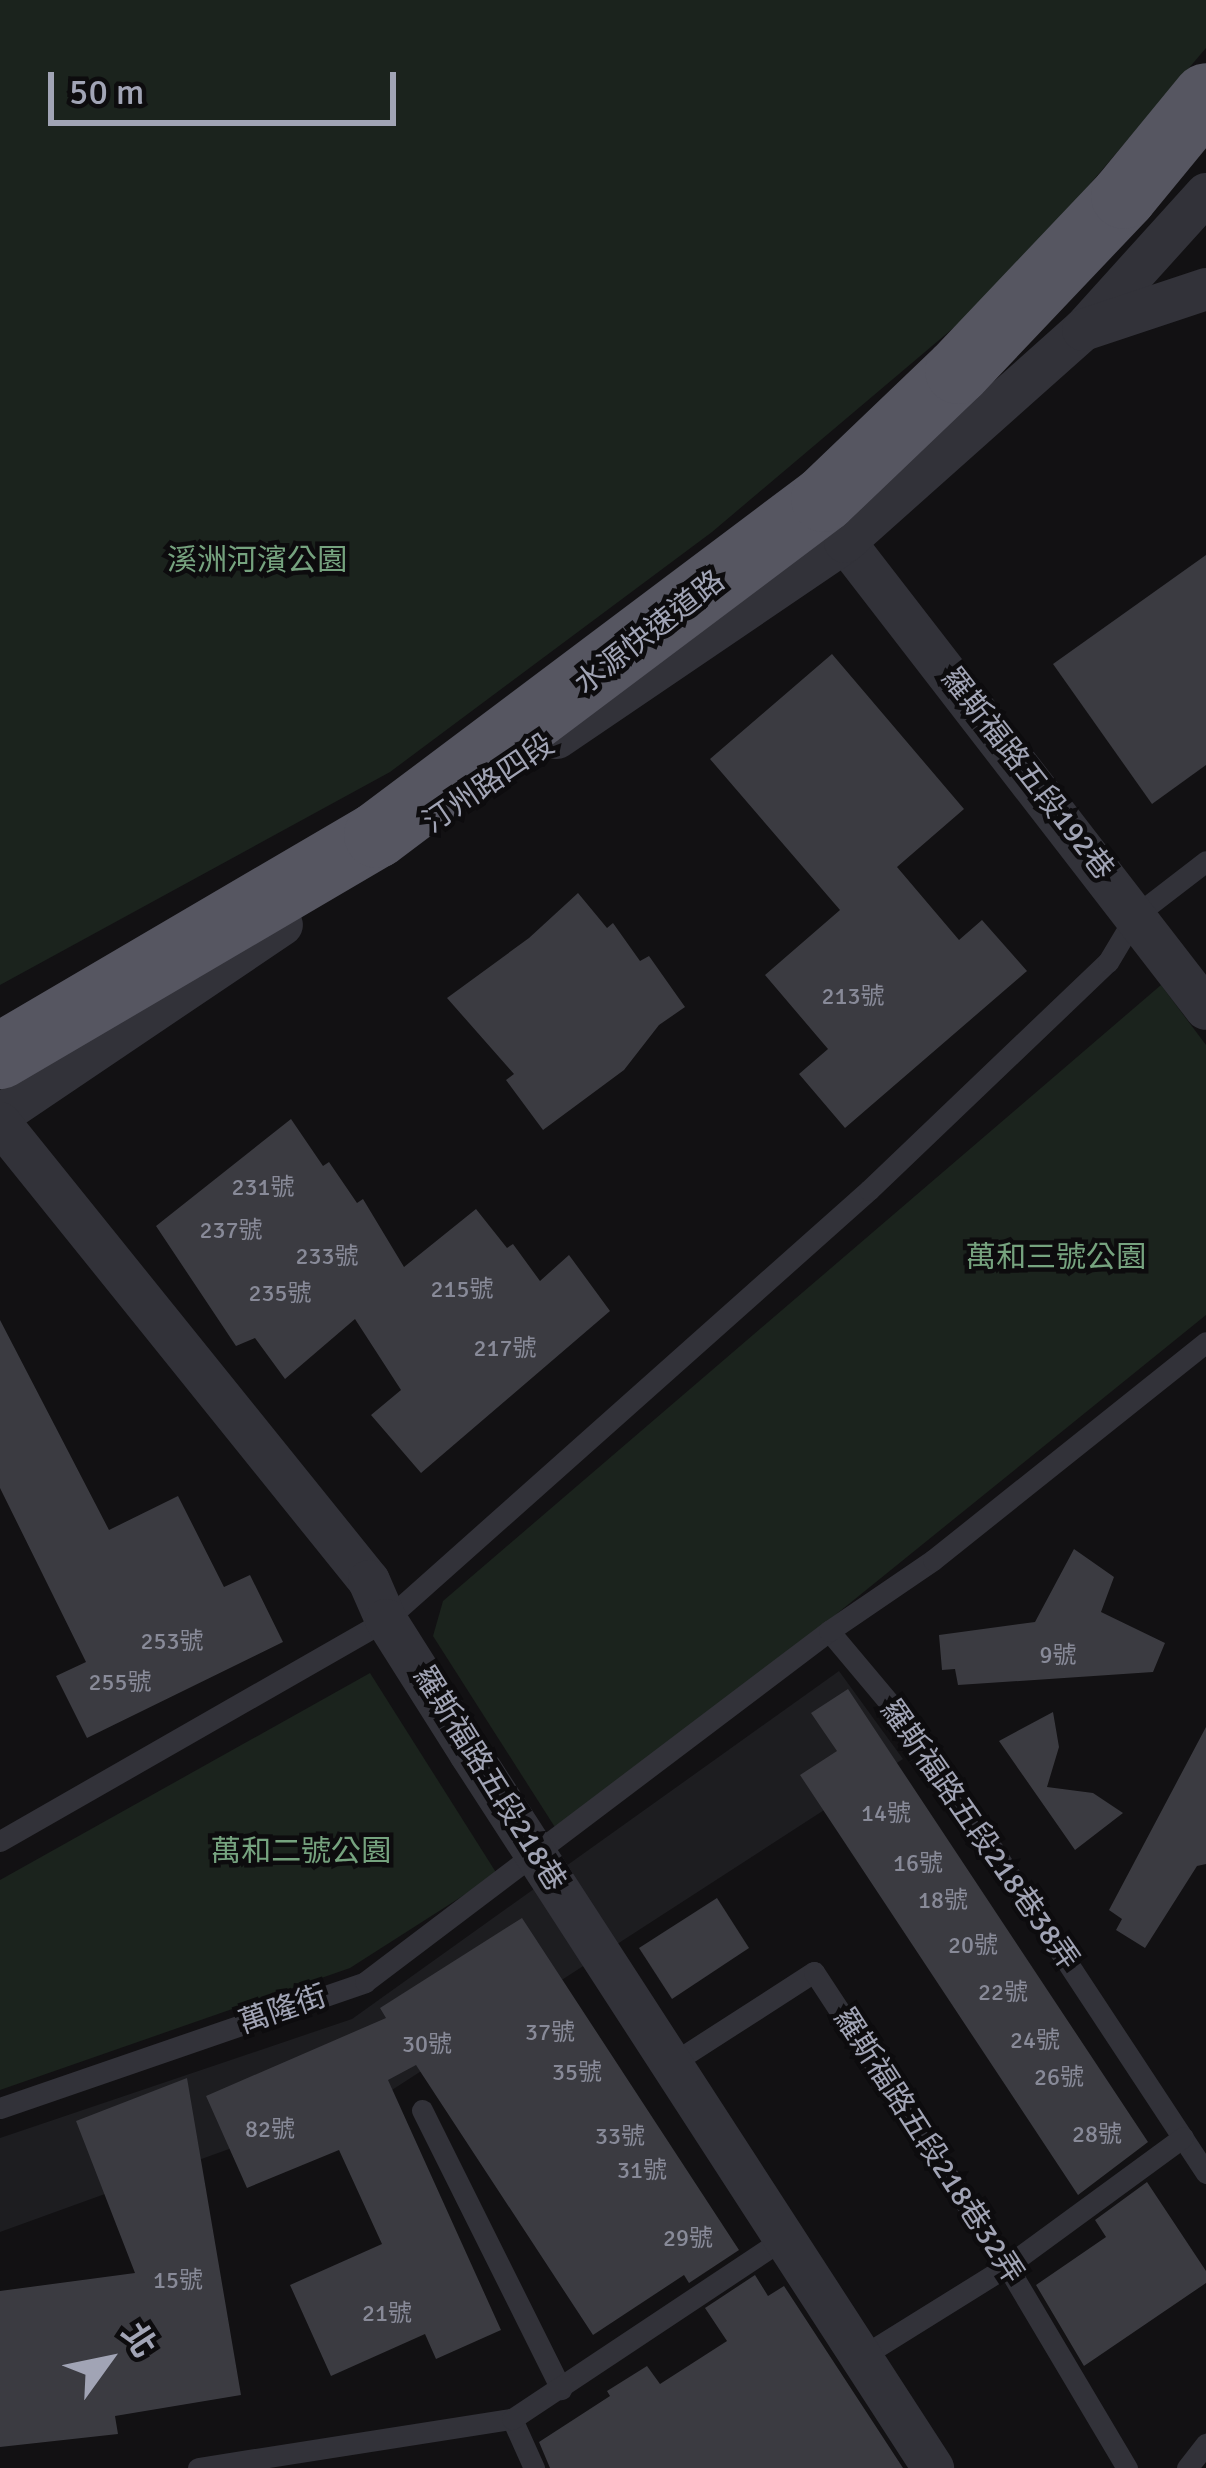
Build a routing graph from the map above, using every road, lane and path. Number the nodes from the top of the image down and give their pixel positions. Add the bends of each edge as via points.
1 (1206, 93) edge
2 (1206, 194) edge
3 (1206, 289) edge
4 (1083, 330) junction
5 (845, 542) junction
6 (1206, 861) edge
7 (1136, 915) junction
8 (1206, 1009) edge
9 (0, 1052) edge
10 (0, 1119) edge
11 (1206, 1342) edge
12 (386, 1620) junction
13 (830, 1631) junction
14 (0, 1841) edge
15 (536, 1854) junction
16 (671, 2064) junction
17 (0, 2108) edge
18 (422, 2110) dead end
19 (1183, 2138) junction
20 (1206, 2173) edge
21 (784, 2238) junction
22 (1007, 2266) junction
23 (861, 2356) junction
24 (560, 2389) junction
25 (512, 2419) junction
26 (1206, 2444) edge
27 (198, 2468) edge
28 (534, 2468) edge
29 (933, 2468) edge
30 (1127, 2468) edge
31 (1186, 2468) edge

1 - 9 highway, 水源快速道路 via 1060,263 916,408 787,522 467,767 272,894
2 - 4 street
3 - 4 street, 汀州路四段
4 - 5 street, 汀州路四段
5 - 7 street, 羅斯福路五段192巷
5 - 10 street, 汀州路四段
6 - 7 lane
7 - 8 street, 羅斯福路五段192巷
7 - 12 lane via 1108,962 884,1176
10 - 12 street, 羅斯福路五段218巷 via 369,1580
11 - 13 lane
12 - 14 lane
12 - 15 street, 羅斯福路五段218巷
13 - 15 lane
13 - 19 lane, 羅斯福路五段218巷38弄 via 922,1742
15 - 16 street, 羅斯福路五段218巷
15 - 17 lane, 萬隆街 via 364,1982
16 - 21 street, 羅斯福路五段218巷
16 - 22 lane, 羅斯福路五段218巷32弄 via 814,1972
18 - 24 lane
19 - 20 lane, 羅斯福路五段218巷38弄
19 - 22 lane
21 - 23 street, 羅斯福路五段218巷
21 - 24 lane
22 - 23 lane
22 - 30 lane, 羅斯福路五段218巷32弄
23 - 29 street, 羅斯福路五段218巷
24 - 25 lane
25 - 27 lane
25 - 28 lane
26 - 31 lane

